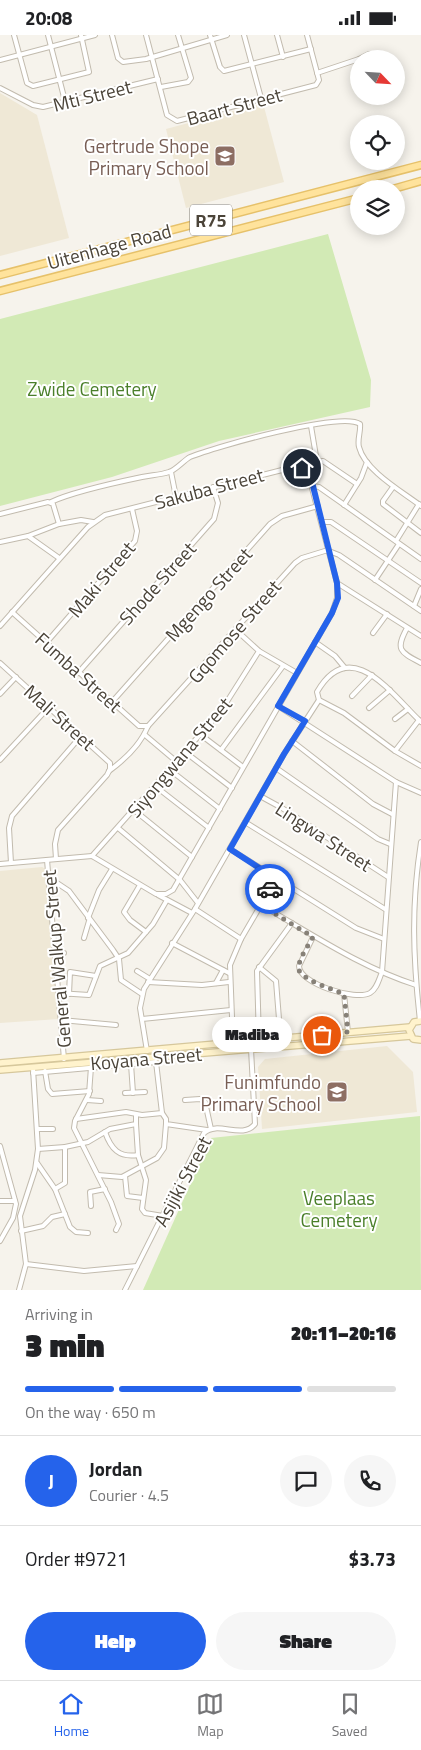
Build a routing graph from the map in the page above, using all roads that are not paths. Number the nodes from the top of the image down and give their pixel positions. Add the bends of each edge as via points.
1 (14, 35) edge
2 (48, 35) edge
3 (95, 35) edge
4 (112, 35) edge
5 (146, 35) edge
6 (178, 35) edge
7 (227, 35) edge
8 (244, 35) edge
9 (277, 35) edge
10 (307, 35) edge
11 (81, 37) edge
12 (211, 37) edge
13 (51, 47) junction
14 (182, 48) junction
15 (311, 49) junction
16 (19, 55) junction
17 (152, 57) junction
18 (283, 57) junction
19 (0, 60) edge
20 (350, 62) edge
21 (253, 65) junction
22 (317, 73) junction
23 (158, 79) junction
24 (59, 80) junction
25 (161, 87) junction
26 (0, 88) edge
27 (261, 98) junction
28 (65, 101) junction
29 (421, 165) edge
30 (421, 181) edge
31 (405, 186) edge
32 (350, 200) edge
33 (0, 275) edge
34 (0, 291) edge
35 (311, 426) junction
36 (317, 462) junction
37 (367, 462) junction
38 (171, 472) junction
39 (308, 473) junction
40 (357, 484) junction
41 (313, 486) junction
42 (213, 487) junction
43 (393, 487) junction
44 (176, 497) junction
45 (51, 503) junction
46 (344, 505) junction
47 (420, 505) edge
48 (318, 506) junction
49 (132, 509) junction
50 (0, 514) edge
51 (93, 521) junction
52 (322, 522) junction
53 (407, 523) junction
54 (59, 524) junction
55 (421, 533) edge
56 (28, 536) junction
57 (0, 542) edge
58 (398, 542) junction
59 (329, 551) junction
60 (59, 558) junction
61 (421, 559) edge
62 (388, 561) junction
63 (375, 580) junction
64 (337, 583) junction
65 (421, 583) edge
66 (421, 589) edge
67 (414, 606) junction
68 (421, 611) edge
69 (12, 612) junction
70 (387, 614) junction
71 (0, 626) edge
72 (407, 628) junction
73 (236, 630) junction
74 (374, 633) dead end
75 (421, 636) edge
76 (315, 642) junction
77 (46, 643) junction
78 (259, 651) junction
79 (0, 663) edge
80 (421, 663) edge
81 (283, 666) junction
82 (345, 668) junction
83 (78, 673) junction
84 (297, 673) junction
85 (372, 675) junction
86 (16, 677) junction
87 (390, 690) junction
88 (0, 694) edge
89 (352, 696) dead end
90 (318, 699) junction
91 (112, 702) junction
92 (278, 706) junction
93 (49, 707) junction
94 (369, 707) dead end
95 (408, 709) junction
96 (395, 719) dead end
97 (305, 721) junction
98 (420, 721) edge
99 (148, 726) junction
100 (81, 735) junction
101 (145, 735) junction
102 (201, 735) junction
103 (292, 741) junction
104 (221, 750) junction
105 (395, 751) junction
106 (186, 752) junction
107 (0, 760) edge
108 (177, 762) junction
109 (421, 766) edge
110 (244, 767) junction
111 (276, 767) junction
112 (170, 770) junction
113 (108, 773) junction
114 (396, 782) junction
115 (155, 786) junction
116 (232, 788) junction
117 (421, 793) edge
118 (260, 796) junction
119 (220, 809) junction
120 (134, 810) junction
121 (392, 814) junction
122 (245, 822) junction
123 (118, 828) junction
124 (209, 828) junction
125 (421, 842) edge
126 (390, 845) junction
127 (230, 849) junction
128 (92, 856) junction
129 (192, 857) junction
130 (56, 859) junction
131 (47, 860) junction
132 (11, 863) junction
133 (0, 864) edge
134 (112, 869) junction
135 (48, 877) junction
136 (388, 877) junction
137 (276, 879) junction
138 (180, 880) junction
139 (415, 884) junction
140 (140, 885) junction
141 (421, 886) edge
142 (156, 894) junction
143 (167, 900) junction
144 (198, 903) junction
145 (261, 905) junction
146 (195, 909) junction
147 (385, 909) junction
148 (192, 913) junction
149 (88, 919) junction
150 (292, 923) junction
151 (146, 932) junction
152 (313, 937) junction
153 (84, 938) dead end
154 (242, 939) junction
155 (384, 939) junction
156 (172, 943) junction
157 (55, 953) junction
158 (64, 953) dead end
159 (119, 959) junction
160 (71, 967) dead end
161 (259, 967) junction
162 (415, 967) junction
163 (421, 967) edge
164 (223, 970) junction
165 (137, 971) dead end
166 (70, 972) junction
167 (382, 972) junction
168 (229, 973) junction
169 (96, 976) junction
170 (149, 981) junction
171 (229, 982) junction
172 (216, 983) junction
173 (416, 985) junction
174 (58, 993) junction
175 (69, 993) junction
176 (142, 994) junction
177 (344, 994) junction
178 (231, 1011) junction
179 (142, 1019) junction
180 (279, 1019) dead end
181 (61, 1020) junction
182 (421, 1021) edge
183 (116, 1025) dead end
184 (410, 1027) junction
185 (348, 1032) junction
186 (411, 1036) junction
187 (421, 1040) edge
188 (260, 1041) junction
189 (233, 1043) junction
190 (251, 1049) junction
191 (147, 1051) junction
192 (64, 1059) junction
193 (0, 1063) edge
194 (130, 1064) junction
195 (91, 1067) junction
196 (0, 1070) edge
197 (33, 1071) junction
198 (45, 1071) junction
199 (90, 1091) junction
200 (145, 1092) dead end
201 (125, 1093) dead end
202 (133, 1093) junction
203 (87, 1100) junction
204 (185, 1100) dead end
205 (101, 1101) dead end
206 (162, 1113) junction
207 (136, 1115) junction
208 (76, 1119) junction
209 (136, 1124) junction
210 (166, 1124) junction
211 (38, 1129) junction
212 (53, 1129) dead end
213 (209, 1129) junction
214 (105, 1132) junction
215 (82, 1144) junction
216 (0, 1146) edge
217 (65, 1147) junction
218 (38, 1149) junction
219 (138, 1155) junction
220 (37, 1163) junction
221 (141, 1168) junction
222 (98, 1175) junction
223 (124, 1176) junction
224 (55, 1189) junction
225 (105, 1189) junction
226 (143, 1198) junction
227 (0, 1201) edge
228 (16, 1201) junction
229 (91, 1206) dead end
230 (64, 1214) junction
231 (163, 1216) junction
232 (9, 1225) junction
233 (20, 1230) junction
234 (116, 1230) dead end
235 (88, 1233) dead end
236 (0, 1241) edge
237 (26, 1265) junction
238 (138, 1266) junction
239 (20, 1290) edge
240 (125, 1290) edge

1 - 16 street
2 - 13 street
3 - 11 street
4 - 17 street, Mti Street via 120,61
5 - 17 street, Baart Street
6 - 14 street, Baart Street
7 - 12 street, Mti Street
8 - 21 street
9 - 18 street
10 - 15 street
11 - 13 street
11 - 24 street via 89,72
12 - 14 street, Mti Street
12 - 21 street via 222,70
13 - 16 street
13 - 24 street
14 - 17 street, Mti Street
14 - 25 street, Baart Street via 190,80
15 - 18 street
15 - 22 street
16 - 19 street
16 - 24 street via 28,85
17 - 23 street, Baart Street
18 - 21 street
20 - 22 street
21 - 27 street
22 - 27 street, Baart Street via 319,82 316,85
23 - 25 street, Baart Street
23 - 28 street, Mti Street
24 - 28 street
25 - 27 street, Baart Street via 167,115 177,121
26 - 28 street, Mti Street via 38,107
29 - 33 main road, Uitenhage Road / R75
30 - 31 main road
32 - 34 main road, Uitenhage Road / R75
35 - 36 street
35 - 37 street via 333,421 360,424 360,449
35 - 38 street via 276,432 191,457
36 - 39 street
36 - 40 street via 326,463
37 - 40 street
37 - 43 street
38 - 44 street
38 - 45 street
39 - 41 street
39 - 42 street, Sakuba Street via 296,466
40 - 46 street
41 - 46 street
41 - 48 street
42 - 44 street, Sakuba Street
42 - 83 street, Shode Street via 218,503 214,519
43 - 47 street
43 - 53 street via 382,503
44 - 49 street, Sakuba Street
45 - 50 street
45 - 54 street
46 - 58 street
47 - 53 street
48 - 52 street
48 - 91 street, Mgengo Street via 282,516 270,524
49 - 51 street, Sakuba Street
49 - 77 street, Maki Street via 137,531 135,541
51 - 54 street
51 - 60 street, Sakuba Street
52 - 59 street
52 - 62 street via 331,522
53 - 55 street
53 - 58 street
54 - 56 street
56 - 57 street
56 - 60 street
58 - 61 street
58 - 62 street
59 - 63 street
59 - 64 street
59 - 73 street, Gqomose Street via 295,563
60 - 69 street, Sakuba Street
62 - 63 street
62 - 65 street
63 - 67 street
64 - 70 street
64 - 76 street via 335,606
66 - 67 street
67 - 68 street
69 - 71 street, Sakuba Street
69 - 77 street, Fumba Street
70 - 72 street
70 - 74 street
72 - 75 street
72 - 80 street via 400,648
73 - 78 street
73 - 99 street, Gqomose Street
76 - 82 street via 335,656
76 - 84 street
77 - 83 street, Fumba Street
78 - 81 street
78 - 102 street, Siyongwana Street via 221,711
79 - 86 street, Mali Street
81 - 84 street
81 - 104 street
82 - 85 street
82 - 90 street via 321,685
83 - 91 street, Fumba Street
84 - 92 street
85 - 87 street
85 - 89 street
86 - 88 street
86 - 93 street, Mali Street
87 - 94 street
87 - 95 street
90 - 97 street
90 - 105 street via 349,716
91 - 99 street, Fumba Street via 139,726
92 - 97 street
92 - 110 street
93 - 100 street, Mali Street
93 - 107 street
95 - 96 street
95 - 98 street
97 - 103 street
97 - 114 street
98 - 105 street
99 - 101 street
100 - 113 street, Mali Street via 106,758 110,765
100 - 132 street via 12,816 9,828
101 - 108 street
101 - 113 street
102 - 104 street
102 - 106 street, Siyongwana Street
103 - 111 street
103 - 121 street via 373,804
104 - 110 street
105 - 109 street
106 - 108 street, Siyongwana Street
106 - 116 street
108 - 112 street, Siyongwana Street
110 - 116 street
111 - 118 street
111 - 126 street
112 - 115 street, Siyongwana Street
112 - 119 street
113 - 130 street via 58,830
114 - 117 street
114 - 121 street
115 - 120 street, Siyongwana Street
115 - 124 street
116 - 119 street
118 - 122 street
118 - 136 street, Lingwa Street
119 - 124 street
120 - 123 street, Siyongwana Street
120 - 129 street
121 - 126 street
122 - 127 street
122 - 147 street
123 - 128 street, Siyongwana Street
123 - 138 street
124 - 129 street
125 - 139 street
126 - 136 street
127 - 137 street
127 - 144 street
128 - 130 street
128 - 134 street
129 - 138 street
130 - 131 street
131 - 132 street
131 - 135 street, General Walkup Street
132 - 133 street
134 - 140 street
134 - 149 street via 99,889
135 - 149 street via 68,891
135 - 157 street, General Walkup Street
136 - 147 street
137 - 145 street
137 - 155 street via 356,929
138 - 142 street via 168,893
138 - 144 street
139 - 141 street
139 - 162 street
140 - 142 street
140 - 151 street via 124,912
142 - 143 street
143 - 148 street
143 - 151 street
144 - 146 street
145 - 150 street
145 - 154 street
146 - 148 street
146 - 154 street
147 - 155 street
148 - 156 street
149 - 153 street
149 - 159 street
150 - 152 street
150 - 161 street
151 - 159 street
152 - 167 street
152 - 177 street via 299,970 311,981
154 - 168 street
155 - 167 street
156 - 164 street
156 - 170 street
157 - 158 street
157 - 174 street, General Walkup Street
159 - 169 street via 103,963
159 - 176 street via 121,981
160 - 166 street
161 - 180 street via 276,981
161 - 188 street via 256,983
162 - 163 street
162 - 173 street
164 - 168 street
164 - 172 street
165 - 170 street
166 - 169 street
166 - 175 street
167 - 173 street
167 - 177 street via 369,994
168 - 171 street
169 - 175 street via 88,995
170 - 172 street
170 - 176 street
171 - 172 street
171 - 178 street
173 - 182 street
174 - 175 street
174 - 181 street, General Walkup Street
176 - 179 street
177 - 185 street
178 - 179 street
178 - 189 street
179 - 191 street
181 - 183 street
181 - 192 street, General Walkup Street
182 - 184 main road
184 - 185 main road, Koyana Street
184 - 186 main road
185 - 188 main road, Koyana Street
186 - 187 main road
186 - 190 main road, Koyana Street
188 - 189 main road, Koyana Street
189 - 191 main road, Koyana Street
190 - 197 main road, Koyana Street
190 - 213 street, Asijiki Street via 256,1125 244,1131
191 - 192 main road, Koyana Street
192 - 193 main road, Koyana Street
194 - 195 street
194 - 202 street
194 - 206 street via 157,1063
195 - 198 street
195 - 199 street
196 - 197 main road, Koyana Street
197 - 198 street
197 - 211 street
198 - 199 street via 52,1095
199 - 203 street
200 - 202 street
201 - 202 street
203 - 205 street
203 - 208 street
204 - 213 street via 205,1101
206 - 207 street
206 - 210 street
207 - 208 street via 126,1112
207 - 209 street
208 - 215 street via 74,1128
209 - 214 street
209 - 219 street
210 - 213 street
210 - 221 street via 162,1154
211 - 212 street
211 - 218 street
213 - 231 street, Asijiki Street
214 - 215 street
214 - 219 street via 110,1146 116,1151 126,1156
215 - 217 street
215 - 222 street
216 - 228 street
217 - 218 street
217 - 224 street via 65,1182
218 - 220 street
219 - 221 street
220 - 224 street
220 - 233 street via 21,1210
221 - 223 street
221 - 226 street via 146,1181
222 - 223 street
222 - 225 street
223 - 226 street via 127,1196
224 - 230 street
225 - 229 street via 90,1192
225 - 234 street via 119,1221
226 - 231 street via 143,1211
227 - 228 street
228 - 232 street
230 - 233 street via 52,1217 43,1226
230 - 235 street via 73,1230
231 - 238 street, Asijiki Street
232 - 233 street
232 - 236 street
233 - 237 street
237 - 238 street via 84,1271
237 - 239 street
238 - 240 street, Asijiki Street

